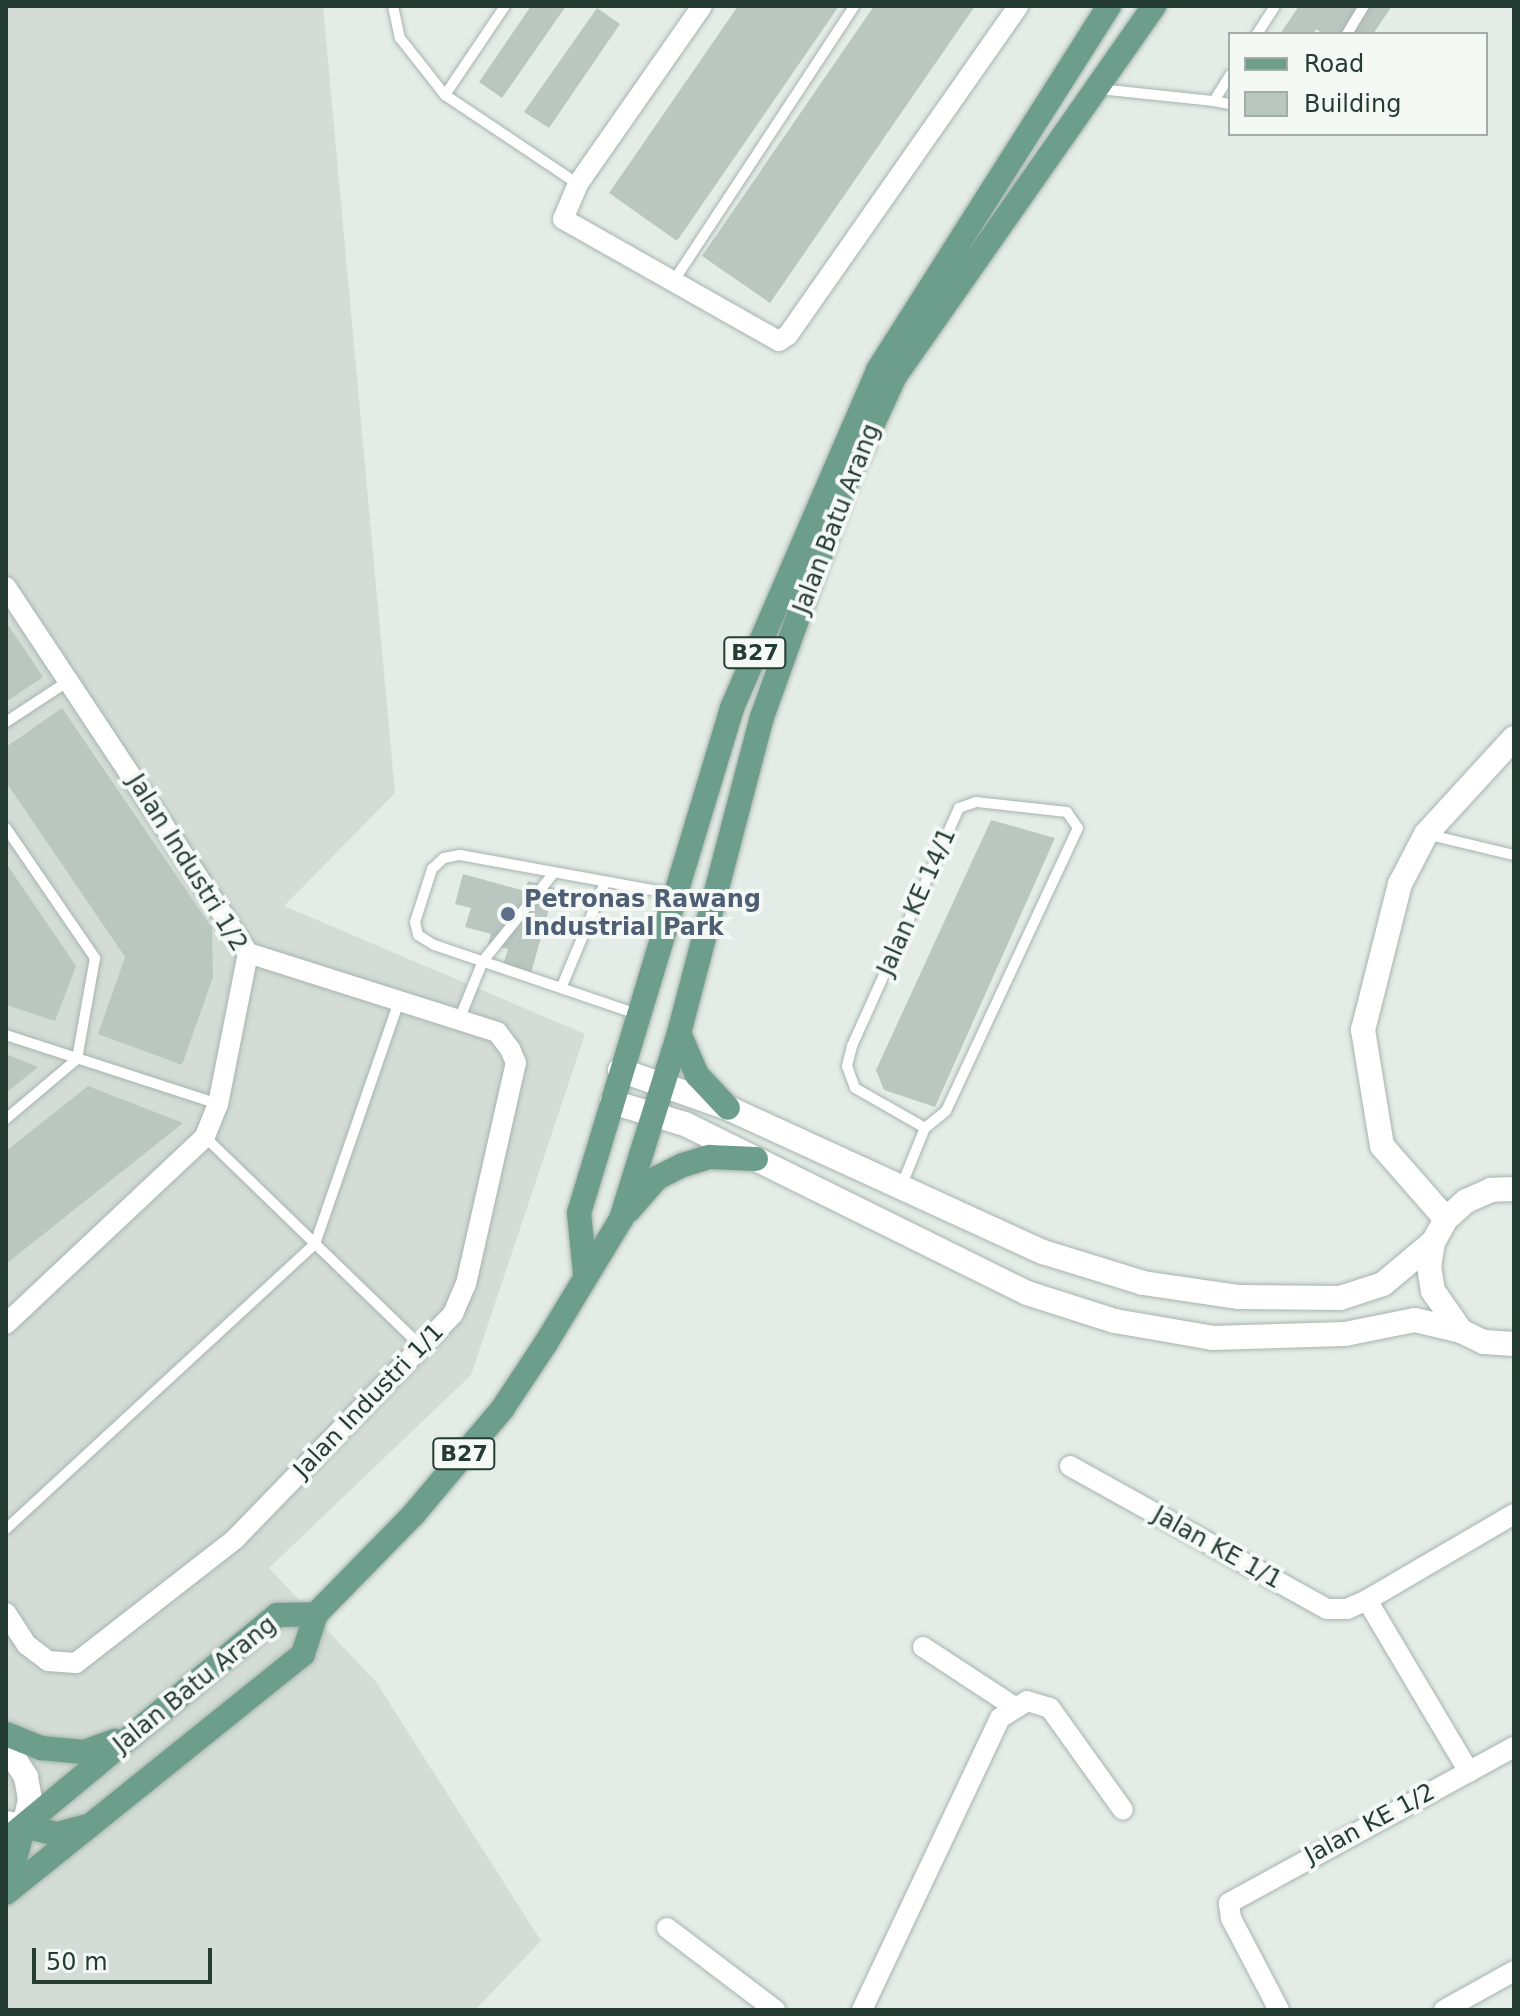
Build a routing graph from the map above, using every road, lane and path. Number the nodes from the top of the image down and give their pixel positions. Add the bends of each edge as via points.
1 (393, 6) edge
2 (505, 6) edge
3 (702, 6) edge
4 (854, 6) edge
5 (1109, 6) edge
6 (1154, 6) edge
7 (1275, 6) edge
8 (1364, 6) edge
9 (1010, 9) edge
10 (1258, 32) edge
11 (1348, 32) edge
12 (1228, 78) edge
13 (1094, 88) junction
14 (445, 95) junction
15 (1214, 101) junction
16 (1228, 104) edge
17 (578, 184) junction
18 (671, 284) junction
19 (6, 587) edge
20 (70, 680) junction
21 (6, 722) edge
22 (1514, 738) edge
23 (6, 828) edge
24 (1426, 834) junction
25 (1514, 855) edge
26 (553, 874) junction
27 (604, 885) junction
28 (676, 894) junction
29 (248, 953) junction
30 (483, 961) junction
31 (562, 986) junction
32 (399, 1001) junction
33 (637, 1014) junction
34 (459, 1020) junction
35 (679, 1033) junction
36 (6, 1035) edge
37 (77, 1059) junction
38 (620, 1070) junction
39 (664, 1085) junction
40 (612, 1102) junction
41 (218, 1104) junction
42 (728, 1108) junction
43 (655, 1114) junction
44 (6, 1119) edge
45 (925, 1128) junction
46 (205, 1137) junction
47 (756, 1159) junction
48 (901, 1188) junction
49 (1514, 1189) edge
50 (621, 1219) junction
51 (1446, 1219) junction
52 (1433, 1242) junction
53 (315, 1244) junction
54 (585, 1273) junction
55 (6, 1324) edge
56 (1461, 1331) junction
57 (1514, 1344) edge
58 (422, 1347) junction
59 (1070, 1466) dead end
60 (1514, 1514) edge
61 (6, 1529) edge
62 (1367, 1600) junction
63 (6, 1613) edge
64 (316, 1614) junction
65 (923, 1647) dead end
66 (1016, 1708) junction
67 (6, 1734) edge
68 (130, 1736) junction
69 (6, 1746) edge
70 (1514, 1747) edge
71 (1469, 1772) junction
72 (1123, 1810) dead end
73 (96, 1824) junction
74 (12, 1830) edge
75 (6, 1892) edge
76 (667, 1928) dead end
77 (1514, 1971) edge
78 (775, 2010) edge
79 (862, 2010) edge
80 (1279, 2010) edge
81 (1444, 2010) edge

1 - 14 lane via 400,38
2 - 14 lane
3 - 17 street
4 - 18 lane
5 - 28 main road, Jalan Batu Arang / B27 via 878,370 732,708
6 - 13 main road, Jalan Batu Arang / B27
7 - 10 lane
8 - 11 lane
9 - 18 street via 788,335 779,341 768,338
12 - 15 lane
13 - 15 lane
13 - 35 main road, Jalan Batu Arang / B27 via 895,376 848,478 762,717
14 - 17 lane
15 - 16 lane
17 - 18 street via 564,208 563,219 570,227
19 - 20 street, Jalan Industri 1/2
20 - 21 lane
20 - 29 street, Jalan Industri 1/2
22 - 24 street
23 - 37 lane via 95,958
24 - 25 lane
24 - 51 street via 1400,884 1363,1030 1382,1146
26 - 27 lane
26 - 30 lane
26 - 30 lane via 460,855 444,858 432,869 415,922 418,935
27 - 28 lane
27 - 31 lane
28 - 33 main road, Jalan Batu Arang / B27
29 - 32 street, Jalan Industri 1/1
29 - 41 street, Jalan Industri 1/2
30 - 31 lane
30 - 34 lane
31 - 33 lane
32 - 34 street, Jalan Industri 1/1
32 - 53 lane
33 - 38 main road, Jalan Batu Arang / B27
34 - 58 street, Jalan Industri 1/1 via 497,1032 516,1063 466,1284 453,1314
35 - 39 main road, Jalan Batu Arang / B27
35 - 42 main road via 697,1075
36 - 37 lane
37 - 41 lane
37 - 44 lane
38 - 39 street
38 - 40 main road, Jalan Batu Arang / B27
39 - 42 street
39 - 43 main road, Jalan Batu Arang / B27
40 - 43 street
40 - 54 main road, Jalan Batu Arang / B27 via 579,1213
41 - 46 street, Jalan Industri 1/2
42 - 48 street
43 - 47 street
43 - 50 main road, Jalan Batu Arang / B27
45 - 45 lane, Jalan KE 14/1 via 855,1088 847,1066 852,1046 959,808 976,802 1067,812 1078,828 946,1111
45 - 48 lane, Jalan KE 14/1
46 - 53 lane
46 - 55 street, Jalan Industri 1/2
47 - 50 main road via 710,1157 683,1165 657,1178
47 - 56 street via 1027,1293 1115,1321 1213,1338 1345,1334 1415,1320
48 - 52 street via 1043,1252 1143,1283 1239,1297 1340,1298 1383,1284
49 - 51 street via 1491,1190 1466,1201
50 - 54 main road, Jalan Batu Arang / B27
51 - 52 street
52 - 56 street via 1433,1291
53 - 58 lane
53 - 61 lane
54 - 64 main road, Jalan Batu Arang / B27 via 503,1408 413,1515
56 - 57 street via 1484,1342
58 - 63 street, Jalan Industri 1/1 via 235,1539 76,1663 48,1661 27,1645
59 - 62 street, Jalan KE 1/1 via 1327,1609 1347,1609
60 - 62 street, Jalan KE 1/1
62 - 71 street
64 - 68 main road, Jalan Batu Arang via 277,1615
64 - 73 main road via 303,1654
65 - 66 street
66 - 72 street via 1027,1701 1050,1708
66 - 79 street via 1000,1718
67 - 68 main road via 41,1748 84,1752
68 - 74 main road, Jalan Batu Arang
69 - 74 street via 26,1777 30,1800
70 - 71 street, Jalan KE 1/2
71 - 80 street, Jalan KE 1/2 via 1229,1903 1231,1918
73 - 74 main road via 57,1834
73 - 75 main road
74 - 75 main road
76 - 78 street
77 - 81 street

